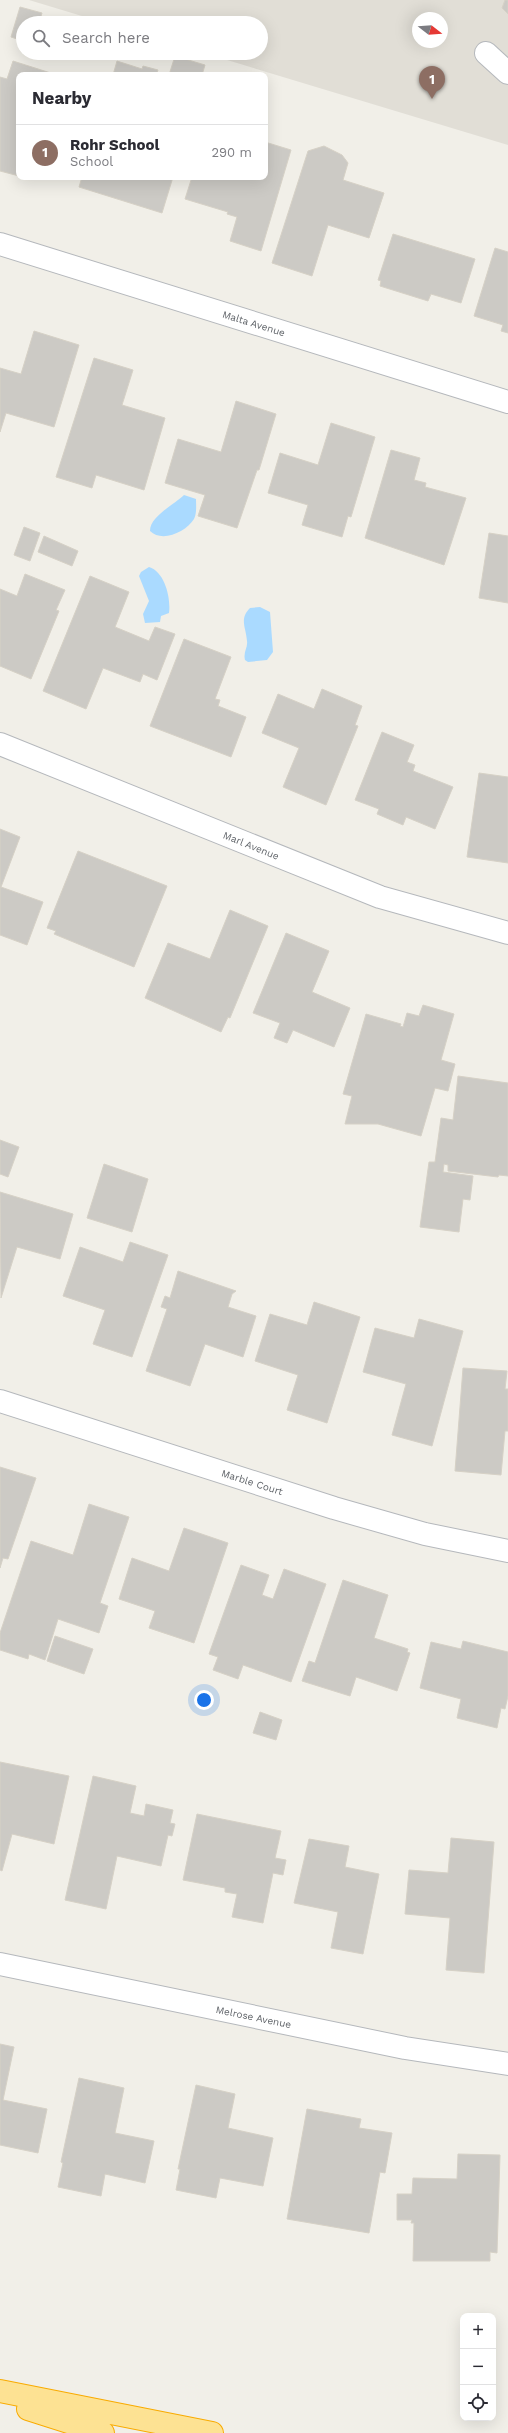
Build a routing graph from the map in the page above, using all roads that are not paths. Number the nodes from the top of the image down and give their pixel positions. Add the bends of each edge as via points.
1 (486, 53) dead end
2 (508, 73) edge
3 (0, 244) edge
4 (508, 402) edge
5 (0, 744) edge
6 (508, 934) edge
7 (0, 1402) edge
8 (508, 1551) edge
9 (0, 1964) edge
10 (508, 2064) edge
11 (0, 2392) edge
12 (0, 2400) edge
13 (103, 2433) edge
14 (212, 2433) edge

1 - 2 street
3 - 4 street, Malta Avenue
5 - 6 street, Marl Avenue via 380,897
7 - 8 street, Marble Court via 334,1508 425,1534
9 - 10 street, Melrose Avenue via 405,2048
11 - 14 highway
12 - 13 highway

